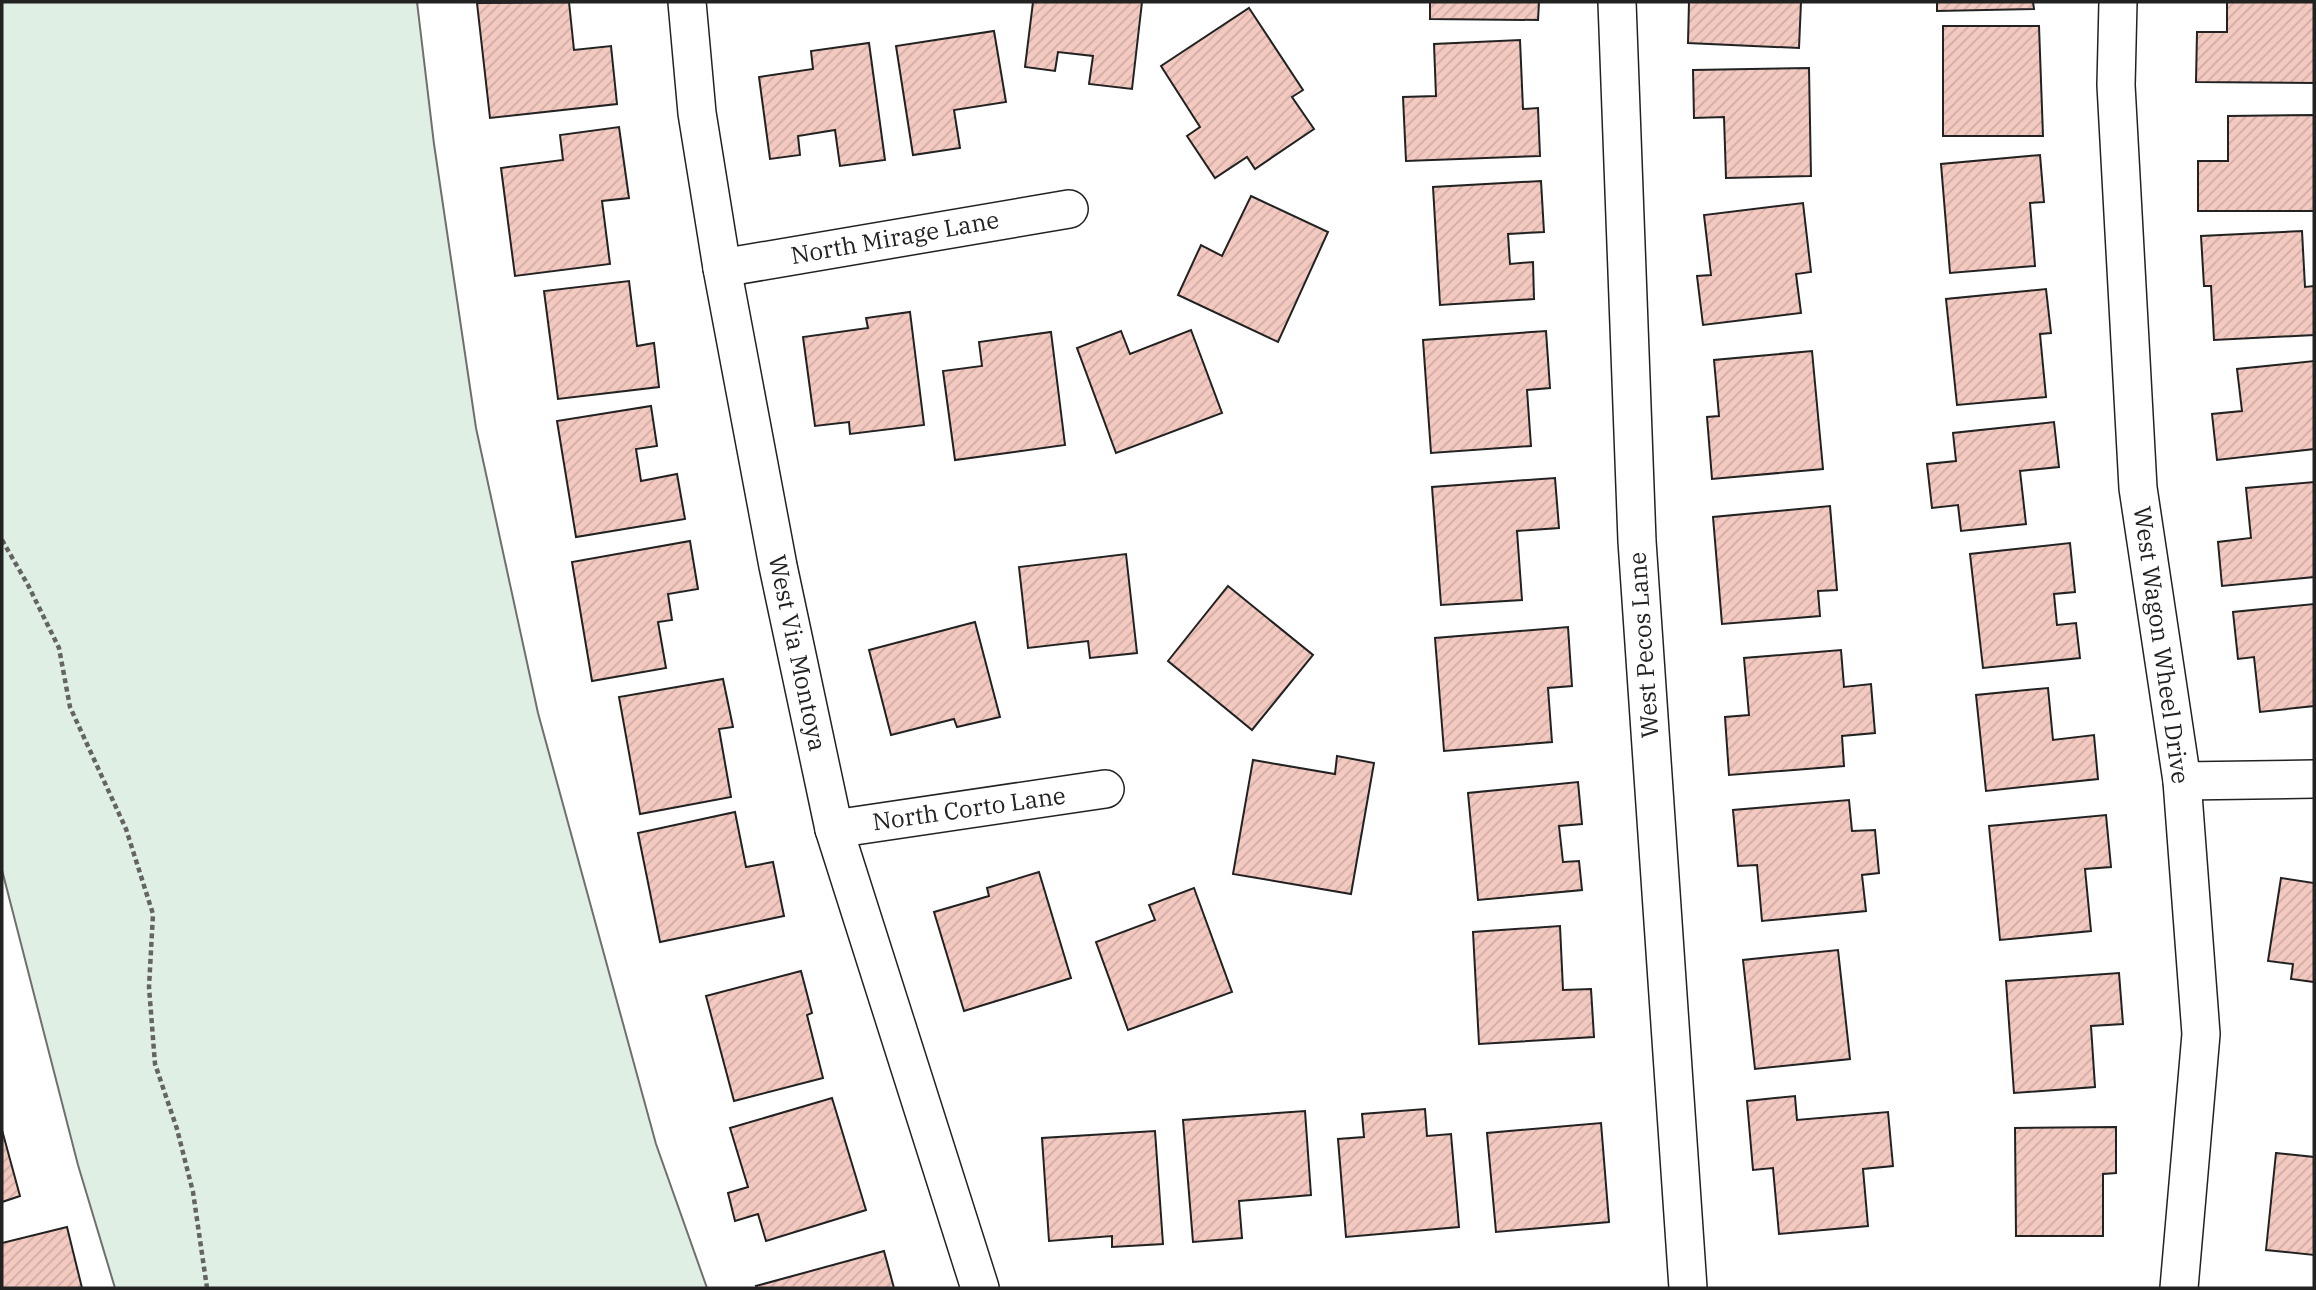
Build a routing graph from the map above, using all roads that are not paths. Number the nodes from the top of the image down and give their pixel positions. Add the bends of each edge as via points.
1 (687, 2) edge
2 (1617, 2) edge
3 (2118, 2) edge
4 (1069, 209) dead end
5 (722, 268) junction
6 (2314, 779) edge
7 (2182, 781) junction
8 (1105, 789) dead end
9 (834, 828) junction
10 (980, 1288) edge
11 (1688, 1288) edge
12 (2179, 1288) edge

1 - 5 street, West Via Montoya via 697,113
2 - 11 street, West Pecos Lane via 1637,541
3 - 7 street, West Wagon Wheel Drive via 2116,85 2138,488
4 - 5 street, North Mirage Lane
5 - 9 street, West Via Montoya via 778,566
6 - 7 street
7 - 12 street, West Wagon Wheel Drive via 2201,1034
8 - 9 street, North Corto Lane
9 - 10 street, West Via Montoya

